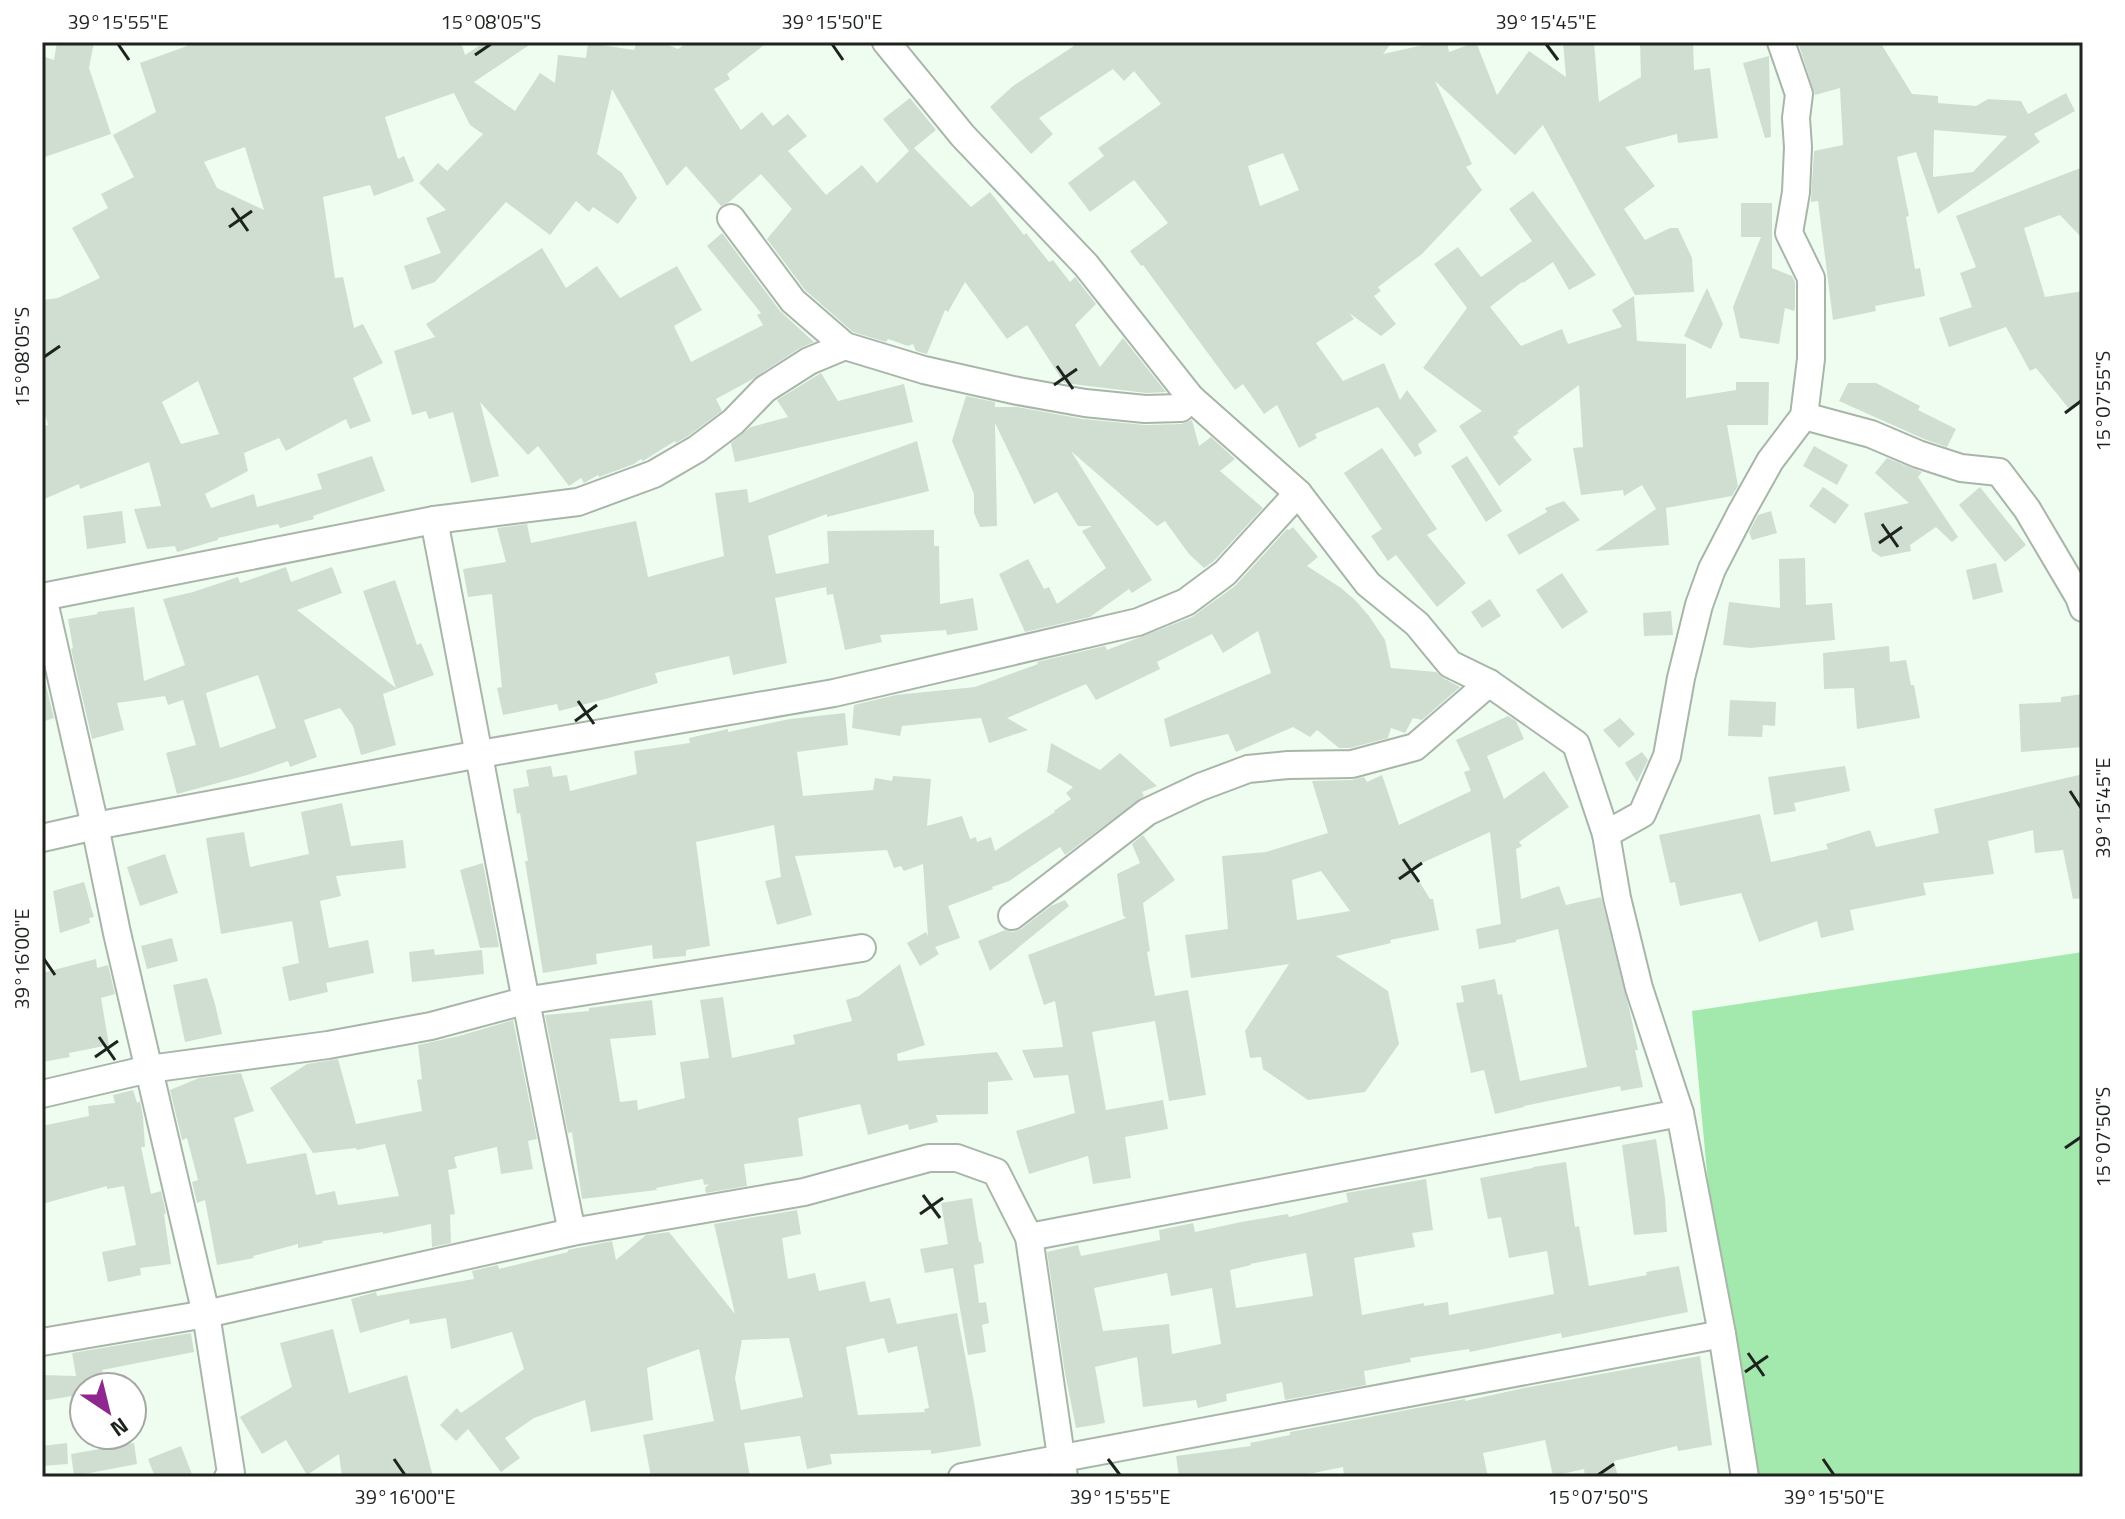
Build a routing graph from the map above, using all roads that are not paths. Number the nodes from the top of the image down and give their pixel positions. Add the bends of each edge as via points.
1 (886, 42) edge
2 (1781, 42) edge
3 (731, 218) dead end
4 (845, 346) junction
5 (1191, 398) junction
6 (1804, 416) junction
7 (1298, 493) junction
8 (434, 520) junction
9 (42, 597) edge
10 (2083, 608) edge
11 (1489, 683) junction
12 (480, 754) junction
13 (95, 826) junction
14 (1606, 834) junction
15 (42, 838) edge
16 (1012, 916) dead end
17 (862, 948) dead end
18 (524, 1001) junction
19 (149, 1069) junction
20 (42, 1094) edge
21 (1680, 1113) junction
22 (572, 1232) junction
23 (1029, 1237) junction
24 (206, 1314) junction
25 (1722, 1334) junction
26 (42, 1342) edge
27 (1062, 1468) edge
28 (228, 1477) edge
29 (962, 1477) edge
30 (1745, 1477) edge

1 - 5 street via 963,136 1086,265
2 - 6 street via 1799,94 1796,192 1789,233 1811,278 1811,359
3 - 4 street via 793,301
4 - 5 street via 924,370 1085,403 1181,408
4 - 8 street via 765,389 733,422 654,474 578,502
5 - 7 street
6 - 10 street via 1961,468 1999,472 2027,509
6 - 14 street via 1770,461 1712,569 1681,678 1667,756 1642,814
7 - 11 street via 1368,584 1417,624 1450,664
7 - 12 street via 1225,573 1186,602 1138,622 834,693
8 - 9 street
8 - 12 street
9 - 13 street
11 - 14 street via 1576,744
11 - 16 street via 1415,747 1352,764 1248,769 1147,812
12 - 13 street
12 - 18 street
13 - 15 street
13 - 19 street
14 - 21 street via 1639,988
17 - 18 street
18 - 19 street via 431,1026
18 - 22 street
19 - 20 street
19 - 24 street
21 - 23 street
21 - 25 street
22 - 23 street via 804,1192 929,1158 957,1158 996,1172
22 - 24 street
23 - 27 street
24 - 26 street
24 - 28 street
25 - 27 street
25 - 30 street
27 - 29 street

